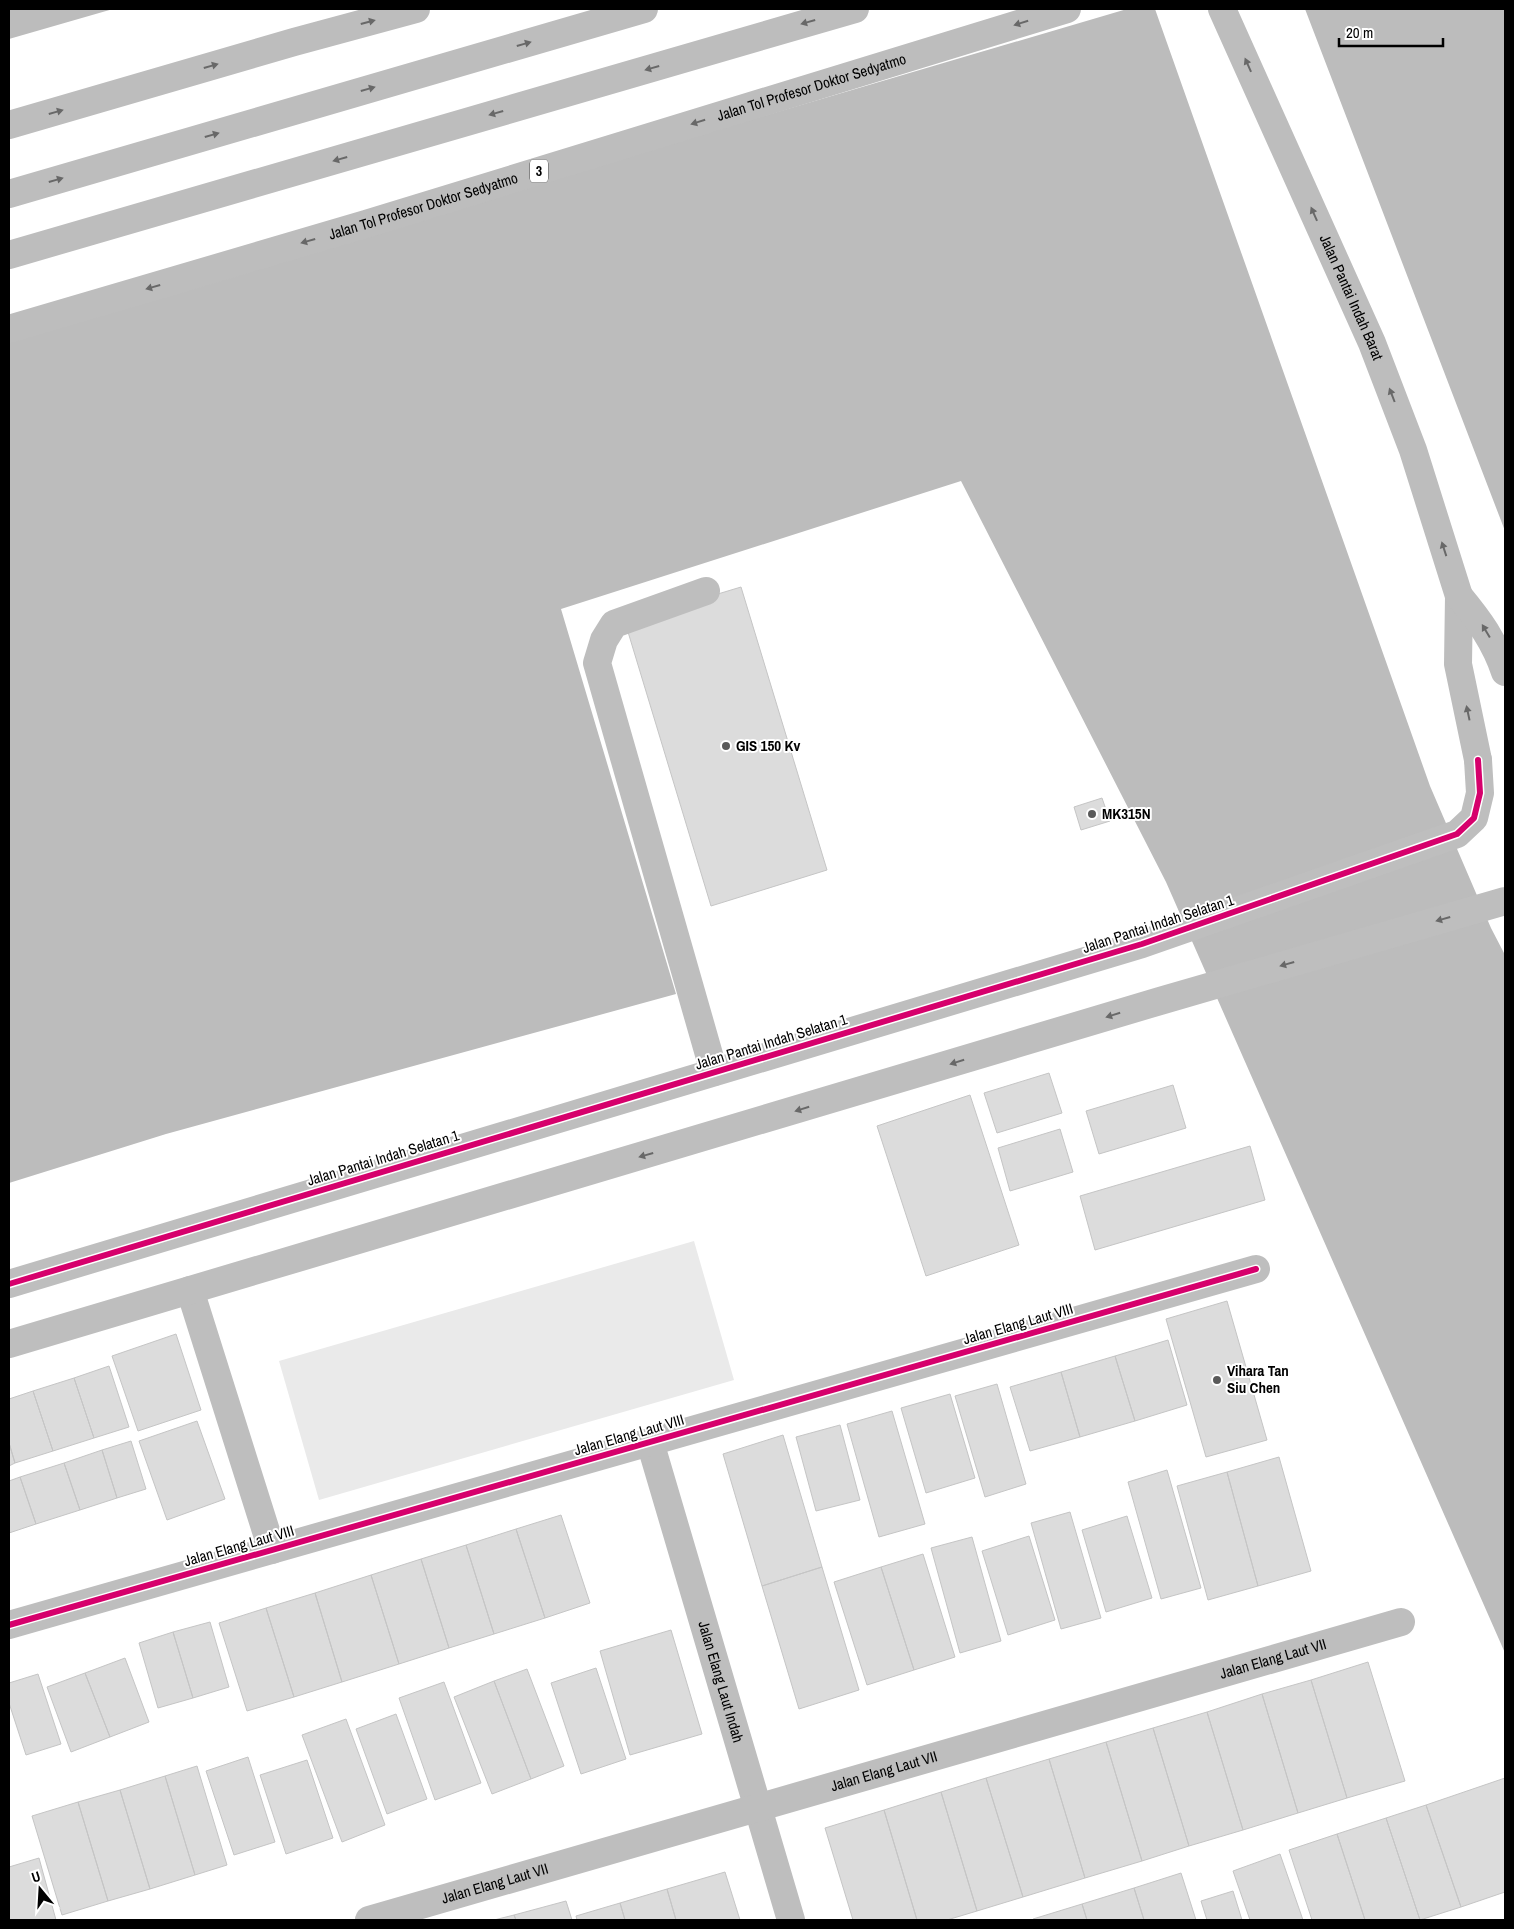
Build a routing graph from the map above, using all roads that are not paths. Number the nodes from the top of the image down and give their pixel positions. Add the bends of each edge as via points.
1 (416, 9) edge
2 (644, 9) edge
3 (855, 9) edge
4 (1067, 9) edge
5 (1222, 9) edge
6 (9, 125) edge
7 (9, 194) edge
8 (9, 255) edge
9 (9, 329) edge
10 (706, 591) dead end
11 (1459, 596) junction
12 (1505, 672) edge
13 (1478, 760) joint
14 (1498, 903) edge
15 (714, 1072) junction
16 (1256, 1270) dead end
17 (9, 1284) edge
18 (190, 1290) junction
19 (9, 1344) edge
20 (650, 1442) junction
21 (272, 1550) junction
22 (1401, 1622) dead end
23 (9, 1625) edge
24 (758, 1808) junction
25 (368, 1920) edge
26 (791, 1920) edge

6 -> 1 main road
7 -> 2 main road
3 -> 8 main road
4 -> 9 main road, Jalan Tol Profesor Doktor Sedyatmo / 3 via 385,218
11 -> 5 main road, Jalan Pantai Indah Barat via 1413,450 1372,343
10 - 15 street via 614,624 604,640 597,664
12 -> 11 main road, Jalan Pantai Indah Barat via 1480,620
13 -> 11 main road, Jalan Pantai Indah Barat via 1458,664 1456,628
13 - 15 street, Jalan Pantai Indah Selatan 1 via 1480,793 1474,818 1458,834 1142,944
14 -> 18 street
15 - 17 street, Jalan Pantai Indah Selatan 1
16 - 20 street, Jalan Elang Laut VIII
18 - 19 street
18 - 21 street
20 - 21 street, Jalan Elang Laut VIII
20 - 24 street, Jalan Elang Laut Indah
21 - 23 street, Jalan Elang Laut VIII
22 - 24 street, Jalan Elang Laut VII
24 - 25 street, Jalan Elang Laut VII
24 - 26 street, Jalan Elang Laut Indah

